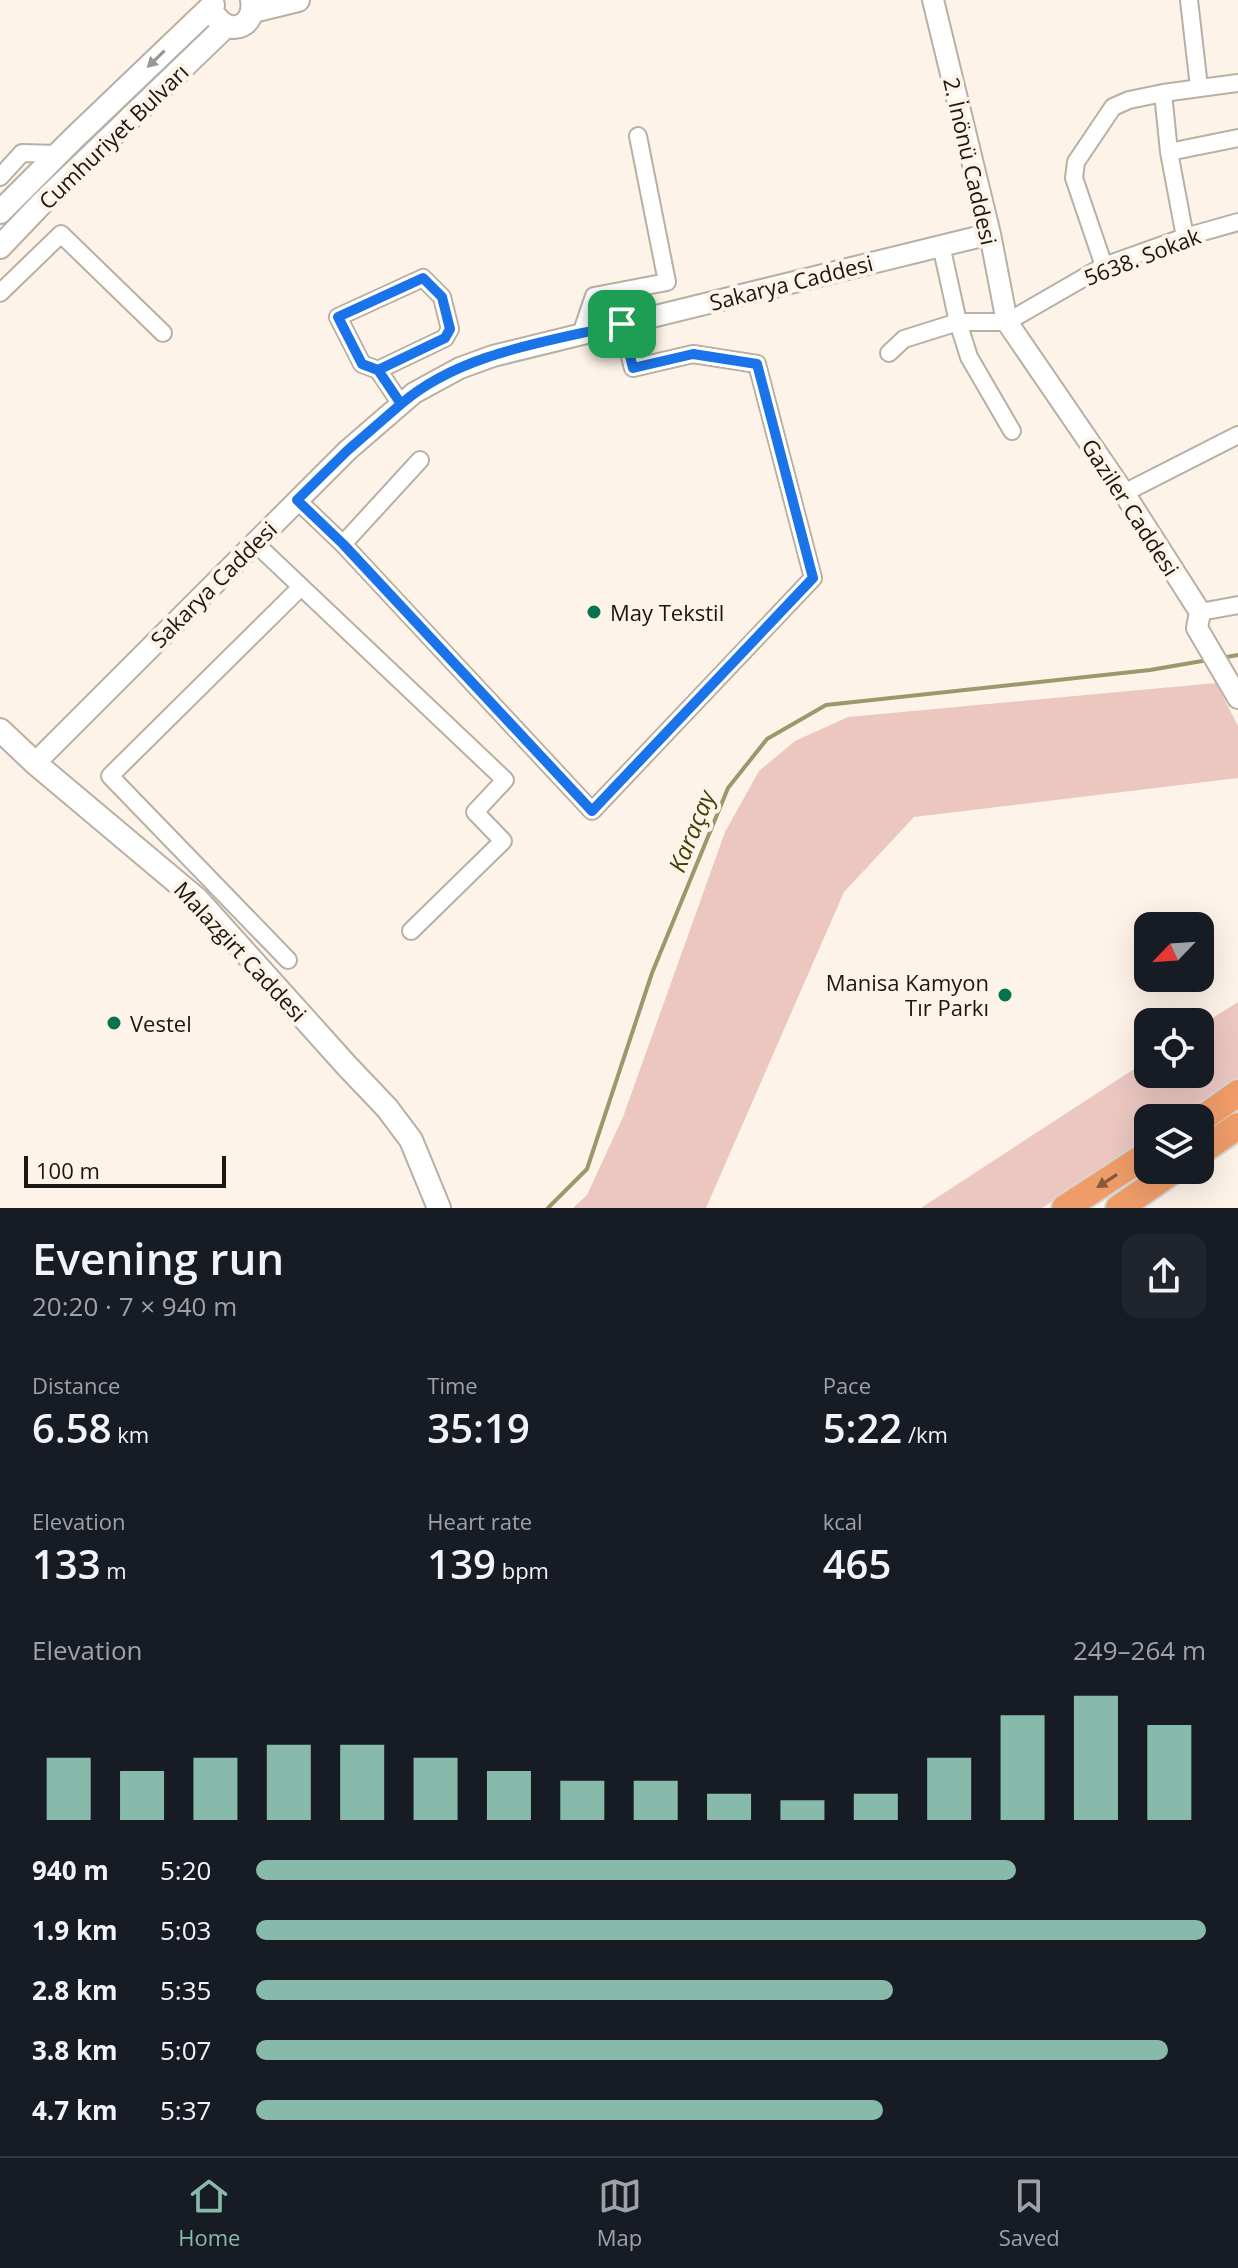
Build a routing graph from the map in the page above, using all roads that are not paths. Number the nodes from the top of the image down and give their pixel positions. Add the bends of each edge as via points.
1 (298, 0) edge
2 (933, 0) edge
3 (1189, 0) edge
4 (213, 2) edge
5 (253, 6) edge
6 (226, 26) junction
7 (1238, 83) edge
8 (1199, 87) junction
9 (1163, 93) junction
10 (638, 136) dead end
11 (1238, 138) edge
12 (1169, 152) junction
13 (57, 154) junction
14 (0, 177) edge
15 (0, 212) edge
16 (1238, 222) edge
17 (990, 234) junction
18 (1185, 237) junction
19 (941, 245) junction
20 (0, 247) edge
21 (1104, 266) junction
22 (0, 293) edge
23 (958, 322) junction
24 (1007, 322) junction
25 (622, 324) junction
26 (163, 333) dead end
27 (581, 334) junction
28 (889, 353) dead end
29 (378, 370) junction
30 (401, 404) junction
31 (1012, 431) dead end
32 (1238, 435) edge
33 (420, 460) dead end
34 (1124, 493) junction
35 (297, 500) junction
36 (255, 543) junction
37 (343, 544) junction
38 (301, 587) junction
39 (1238, 605) edge
40 (1199, 620) junction
41 (1236, 695) edge
42 (0, 730) edge
43 (35, 763) junction
44 (411, 931) dead end
45 (288, 960) dead end
46 (1238, 1093) edge
47 (1214, 1110) edge
48 (1238, 1126) edge
49 (1214, 1142) edge
50 (1134, 1163) edge
51 (1154, 1184) edge
52 (439, 1208) edge
53 (1065, 1208) edge
54 (1119, 1208) edge

1 - 5 main road
2 - 17 street, 2. İnönü Caddesi
3 - 8 street
4 - 6 main road via 216,17
4 -> 13 main road, Cumhuriyet Bulvarı
5 - 6 main road, Cumhuriyet Bulvarı via 245,23
6 - 20 main road, Cumhuriyet Bulvarı
7 - 8 street
8 - 9 street
9 - 12 street
9 - 21 street via 1113,107 1076,162 1074,178
10 - 27 street via 667,282 594,296
11 - 12 street
12 - 18 street
13 - 14 street via 22,153
13 - 15 main road, Cumhuriyet Bulvarı
16 - 18 street, 5638. Sokak
17 - 19 street, Sakarya Caddesi
17 - 24 street, 2. İnönü Caddesi
18 - 21 street, 5638. Sokak
19 - 23 street
19 - 25 street, Sakarya Caddesi
21 - 24 street, 5638. Sokak
22 - 26 street via 61,234
23 - 24 street
23 - 28 street via 904,339
23 - 31 street via 969,357
24 - 34 street, Gaziler Caddesi
25 - 27 street, Sakarya Caddesi
25 - 37 street via 633,368 693,354 757,364 813,578 592,811
27 - 30 street, Sakarya Caddesi via 460,368
29 - 29 street via 362,364 338,317 423,278 442,297 450,329 445,338
29 - 30 street
30 - 35 street, Sakarya Caddesi
32 - 34 street
33 - 37 street
34 - 40 street, Gaziler Caddesi
35 - 36 street, Sakarya Caddesi
35 - 37 street
36 - 38 street
36 - 43 street, Sakarya Caddesi
38 - 44 street via 505,780 475,812 503,841
38 - 45 street via 110,776
39 - 40 street
40 - 41 street, Gaziler Caddesi
42 - 43 main road, Malazgirt Caddesi
43 - 52 main road, Malazgirt Caddesi via 198,900 387,1108 411,1140
46 - 47 highway
48 - 49 highway
50 -> 53 highway
51 - 54 highway

